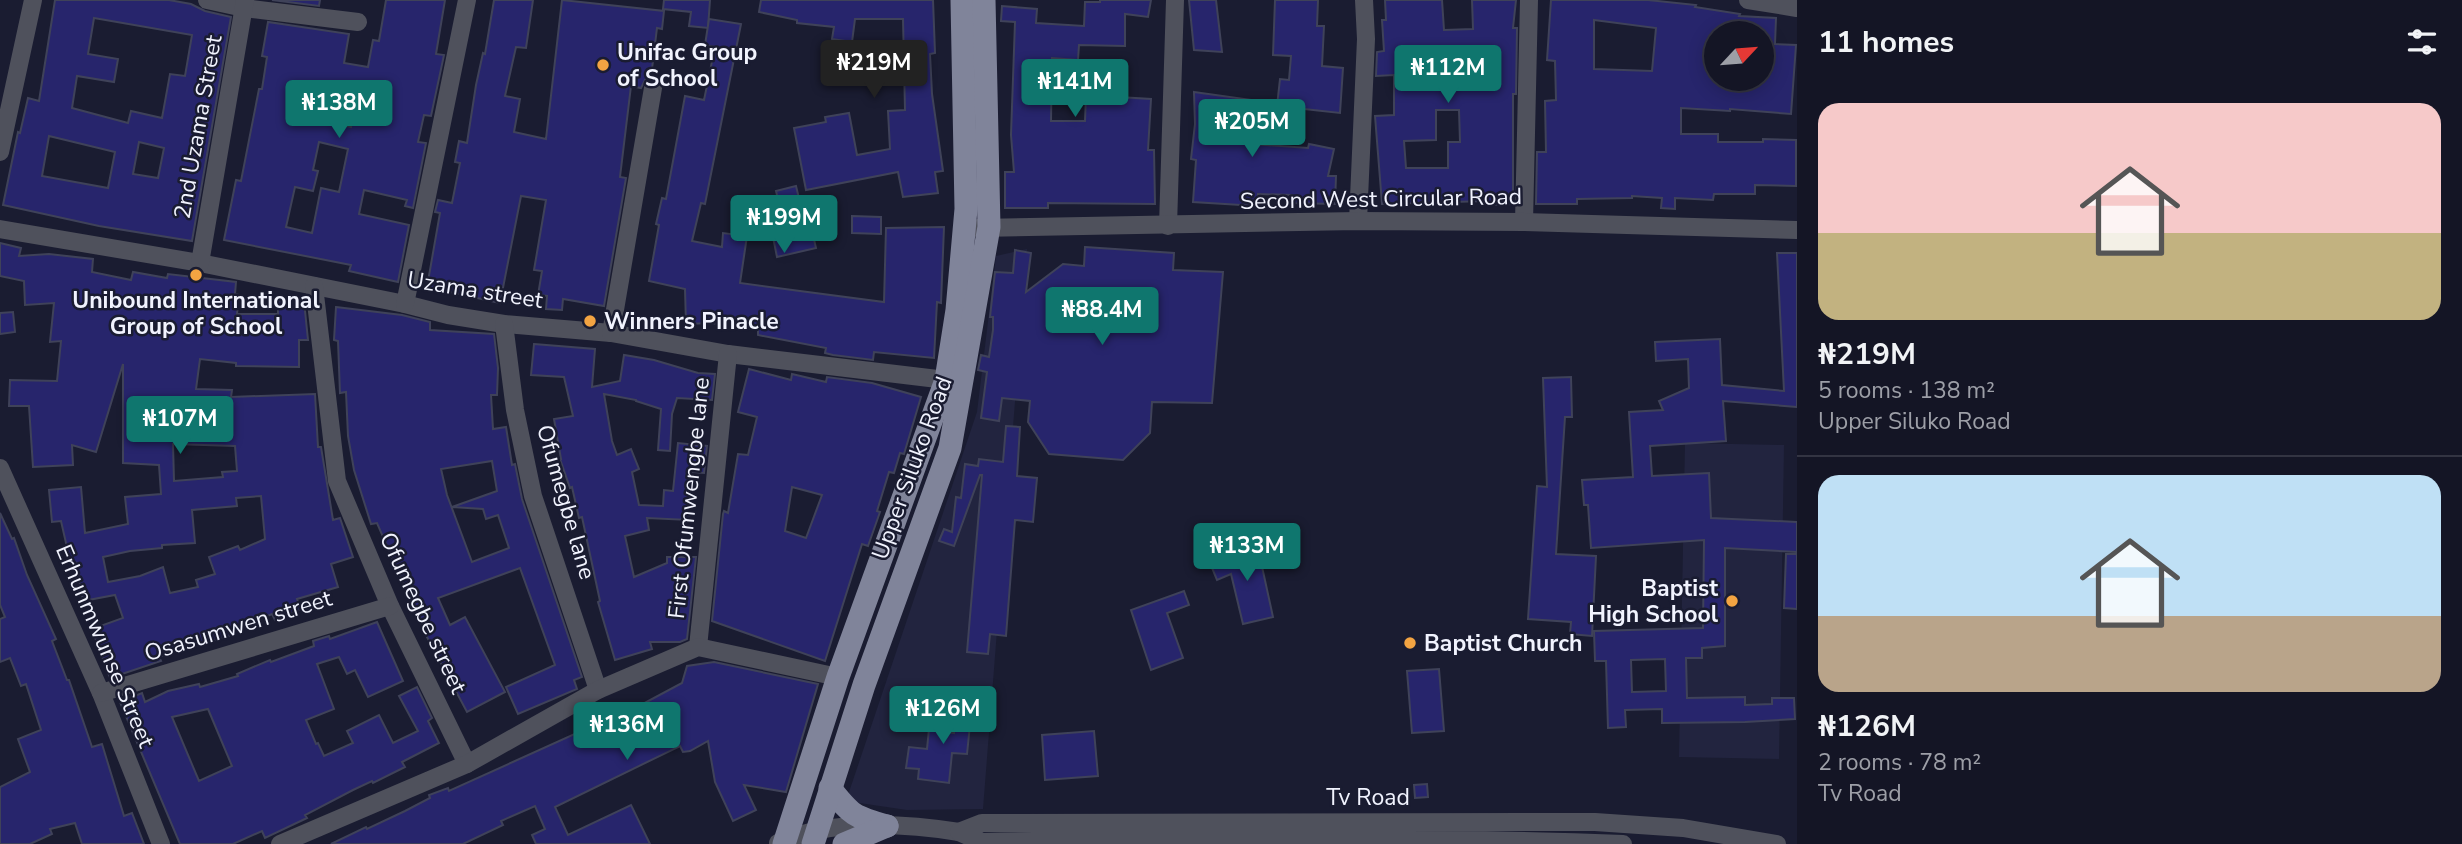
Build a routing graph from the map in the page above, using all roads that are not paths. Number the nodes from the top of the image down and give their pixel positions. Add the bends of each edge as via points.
1 (33, 0) edge
2 (207, 0) edge
3 (467, 0) edge
4 (962, 0) edge
5 (984, 0) edge
6 (1175, 0) edge
7 (1364, 0) edge
8 (1529, 0) edge
9 (1748, 0) edge
10 (244, 4) edge
11 (1797, 8) edge
12 (358, 22) dead end
13 (653, 88) dead end
14 (0, 152) edge
15 (1357, 221) junction
16 (1524, 222) junction
17 (1168, 226) junction
18 (989, 227) junction
19 (0, 229) edge
20 (965, 230) junction
21 (1797, 230) edge
22 (200, 263) junction
23 (314, 286) junction
24 (405, 304) junction
25 (504, 324) junction
26 (611, 333) junction
27 (728, 354) junction
28 (946, 380) junction
29 (0, 468) edge
30 (390, 606) junction
31 (698, 647) junction
32 (838, 677) junction
33 (598, 690) junction
34 (101, 693) junction
35 (467, 764) junction
36 (830, 788) junction
37 (887, 826) junction
38 (947, 835) edge
39 (816, 836) edge
40 (1181, 841) edge
41 (782, 842) edge
42 (1435, 842) edge
43 (161, 844) edge
44 (280, 844) edge
45 (844, 844) edge
46 (1594, 844) edge
47 (1623, 844) edge
48 (1777, 844) edge

1 - 14 street
2 - 10 street
3 - 24 street
4 - 20 main road, Upper Siluko Road
5 - 18 main road, Upper Siluko Road
6 - 17 street
7 - 15 street
8 - 16 street
9 - 11 street
10 - 12 street
10 - 22 street, 2nd Uzama Street
13 - 26 street
15 - 16 street, Second West Circular Road
15 - 17 street, Second West Circular Road
16 - 21 street, Second West Circular Road
17 - 18 street, Second West Circular Road
18 - 20 street, Second West Circular Road
18 - 36 main road, Upper Siluko Road via 950,448
19 - 22 street, Uzama street
20 - 28 main road, Upper Siluko Road
22 - 23 street, Uzama street
23 - 24 street, Uzama street
23 - 30 street, Ofumegbe street via 337,481
24 - 25 street, Uzama street
25 - 26 street, Uzama street
25 - 33 street, Ofumegbe lane via 533,496
26 - 27 street, Uzama street
27 - 28 street, Uzama street
27 - 31 street, First Ofumwengbe lane
28 - 32 main road, Upper Siluko Road
29 - 34 street, Erhunmwunse Street
30 - 34 street, Osasumwen street
30 - 35 street, Ofumegbe street
31 - 32 street
31 - 33 street
32 - 41 main road, Upper Siluko Road
33 - 35 street
34 - 43 street, Erhunmwunse Street
35 - 44 street
36 - 37 main road via 854,816
36 - 39 main road, Upper Siluko Road
37 - 38 street, Tv Road
37 - 39 street, Tv Road
37 - 45 main road
38 - 40 street, Tv Road via 981,842
38 - 48 street, Tv Road via 982,823 1595,822 1683,828
39 - 41 street, Tv Road
40 - 42 street, Tv Road
42 - 46 street, Tv Road
46 - 47 street, Tv Road

